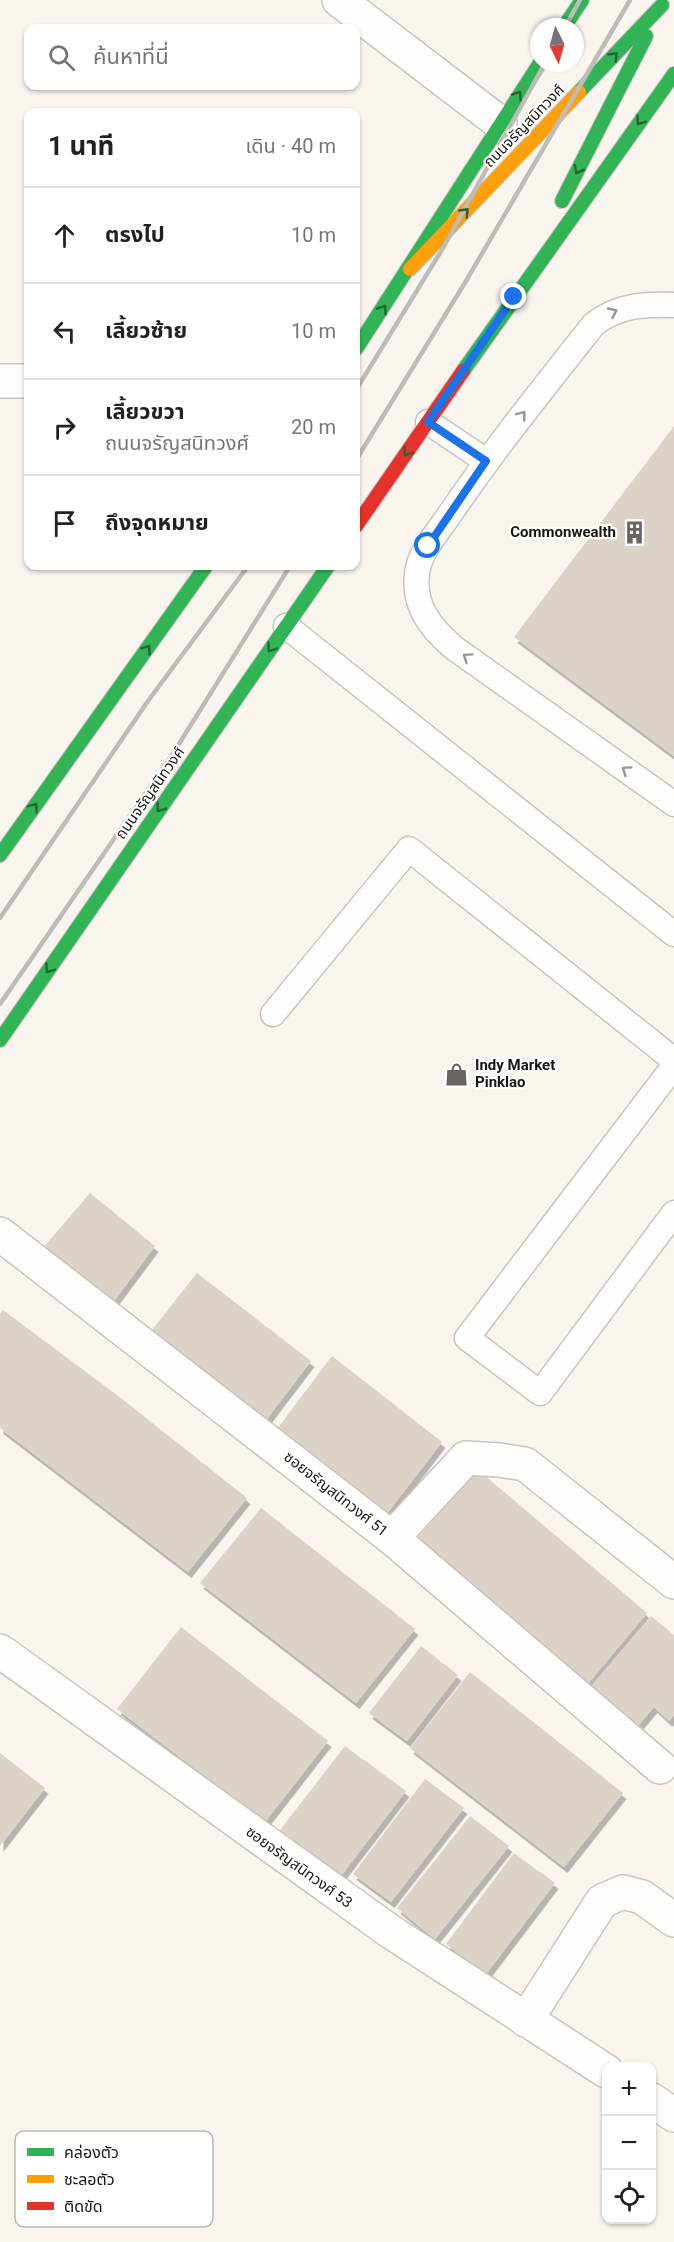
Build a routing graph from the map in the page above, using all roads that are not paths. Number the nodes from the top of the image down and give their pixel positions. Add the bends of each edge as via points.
1 (339, 0) edge
2 (582, 0) edge
3 (664, 3) edge
4 (570, 18) edge
5 (534, 72) edge
6 (674, 74) edge
7 (500, 123) junction
8 (410, 269) junction
9 (514, 297) junction
10 (674, 305) edge
11 (360, 343) edge
12 (0, 381) edge
13 (24, 381) edge
14 (428, 422) junction
15 (486, 461) junction
16 (360, 520) edge
17 (204, 570) edge
18 (325, 570) edge
19 (286, 627) junction
20 (674, 804) edge
21 (0, 855) edge
22 (674, 934) edge
23 (273, 1014) dead end
24 (0, 1040) edge
25 (674, 1060) edge
26 (674, 1066) edge
27 (674, 1213) edge
28 (0, 1234) edge
29 (392, 1538) junction
30 (674, 1582) edge
31 (0, 1651) edge
32 (660, 1767) dead end
33 (674, 1920) edge
34 (526, 2020) junction
35 (602, 2068) edge
36 (656, 2103) edge
37 (674, 2115) edge

1 - 7 street
2 - 4 main road
8 -> 3 main road, ถนนจรัญสนิทวงศ์
3 -> 9 main road, ถนนจรัญสนิทวงศ์
7 -> 5 main road, ถนนจรัญสนิทวงศ์
6 -> 9 main road, ถนนจรัญสนิทวงศ์
7 - 8 main road, ถนนจรัญสนิทวงศ์
11 -> 8 main road, ถนนจรัญสนิทวงศ์
9 - 14 main road, ถนนจรัญสนิทวงศ์
15 -> 10 lane via 594,324 626,307
12 - 13 street
14 - 15 lane
14 -> 16 main road, ถนนจรัญสนิทวงศ์
20 -> 15 lane via 454,648 430,626 416,587 419,562
21 -> 17 main road
18 - 19 main road, ถนนจรัญสนิทวงศ์
19 - 22 lane
19 -> 24 main road, ถนนจรัญสนิทวงศ์
23 - 25 lane via 409,849
26 - 27 lane via 467,1338 540,1393
28 - 29 street, ซอยจรัญสนิทวงศ์ 51
29 - 30 street via 466,1458 508,1461 525,1464
29 - 32 street, ซอยจรัญสนิทวงศ์ 51
31 - 34 street, ซอยจรัญสนิทวงศ์ 53 via 391,1932
33 - 34 street via 642,1897 623,1892 602,1901
34 - 35 street, ซอยจรัญสนิทวงศ์ 53
36 - 37 street

